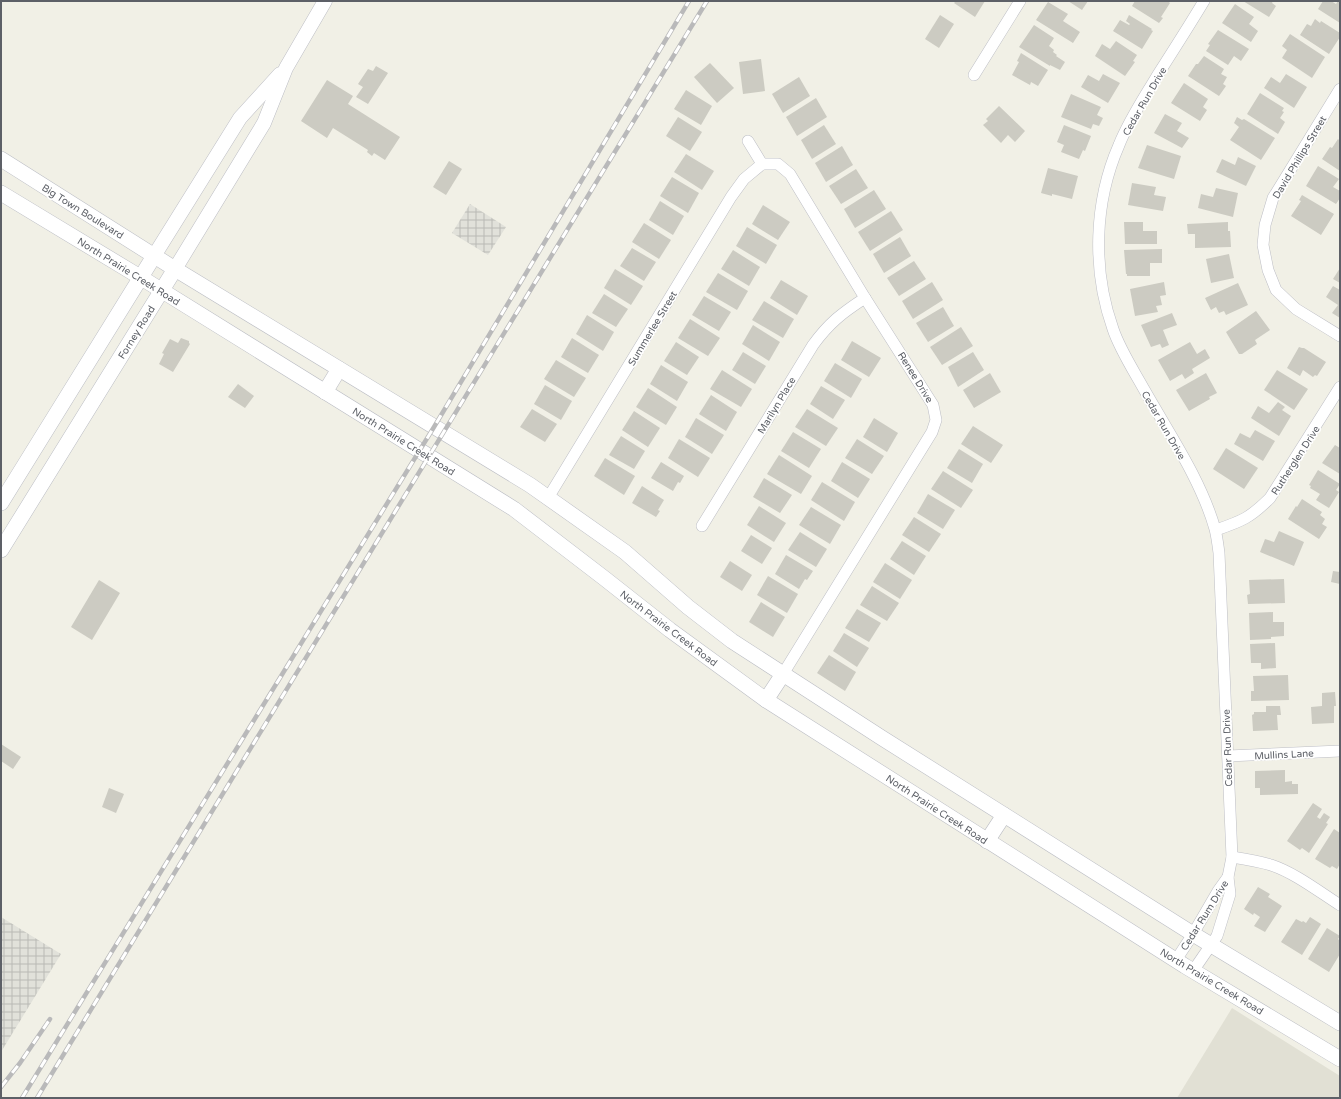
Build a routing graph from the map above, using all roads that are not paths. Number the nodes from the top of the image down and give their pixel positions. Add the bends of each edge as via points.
1 (325, 1) edge
2 (1020, 1) edge
3 (1204, 1) edge
4 (286, 68) junction
5 (974, 75) dead end
6 (1340, 89) edge
7 (748, 141) dead end
8 (1, 159) edge
9 (762, 164) junction
10 (1, 193) edge
11 (165, 263) junction
12 (140, 277) junction
13 (161, 291) junction
14 (865, 298) junction
15 (1340, 336) edge
16 (339, 369) junction
17 (1340, 387) edge
18 (325, 392) junction
19 (548, 498) junction
20 (1, 504) edge
21 (702, 526) dead end
22 (1216, 530) junction
23 (1, 550) edge
24 (782, 674) junction
25 (766, 700) junction
26 (1340, 751) edge
27 (1228, 756) junction
28 (1004, 815) junction
29 (987, 841) junction
30 (1232, 857) junction
31 (1228, 877) junction
32 (1340, 905) edge
33 (1193, 934) junction
34 (1212, 945) junction
35 (1176, 960) junction
36 (1194, 971) junction
37 (1340, 1023) edge
38 (1340, 1059) edge

1 - 4 street, Forney Road
2 - 5 street
3 - 22 street, Cedar Run Drive via 1138,108 1119,144 1107,175 1100,208 1099,237 1100,268 1113,330 1186,462 1205,500
4 - 11 street, Forney Road via 264,123
4 - 11 street, Forney Road via 240,118
6 - 15 street, David Phillips Street via 1273,198 1263,245 1268,270 1276,290 1296,309
7 - 9 street
8 - 11 main road, Big Town Boulevard
9 - 14 street, Renee Drive via 778,164 790,174
9 - 19 street, Summerlee Street via 744,179 730,197
10 - 12 main road, North Prairie Creek Road
11 - 12 main road, Forney Road
11 - 13 main road, Forney Road
11 - 16 main road
12 - 13 main road, North Prairie Creek Road
12 - 20 main road, Forney Road
13 - 18 main road, North Prairie Creek Road
13 - 23 main road, Forney Road
14 - 21 street, Marilyn Place via 835,319 813,345
14 - 24 street, Renee Drive via 934,405 936,420 932,432
16 - 18 main road
16 - 19 main road
17 - 22 street, Rutherglen Drive via 1270,498 1242,521
18 - 25 main road, North Prairie Creek Road via 514,509 670,630
19 - 24 main road via 625,552 732,641
22 - 27 street, Cedar Run Drive
24 - 25 main road
24 - 28 main road
25 - 29 main road, North Prairie Creek Road
26 - 27 street, Mullins Lane
27 - 30 street, Cedar Run Drive
28 - 29 main road
28 - 33 main road
29 - 35 main road, North Prairie Creek Road
30 - 31 street, Cedar Run Drive
30 - 32 street via 1272,865
31 - 33 street, Cedar Rum Drive
31 - 34 street, Cedar Rum Drive via 1230,894
33 - 34 main road
33 - 35 street, Cedar Rum Drive
34 - 36 street, Cedar Rum Drive
34 - 37 main road
35 - 36 main road, North Prairie Creek Road
36 - 38 main road, North Prairie Creek Road

